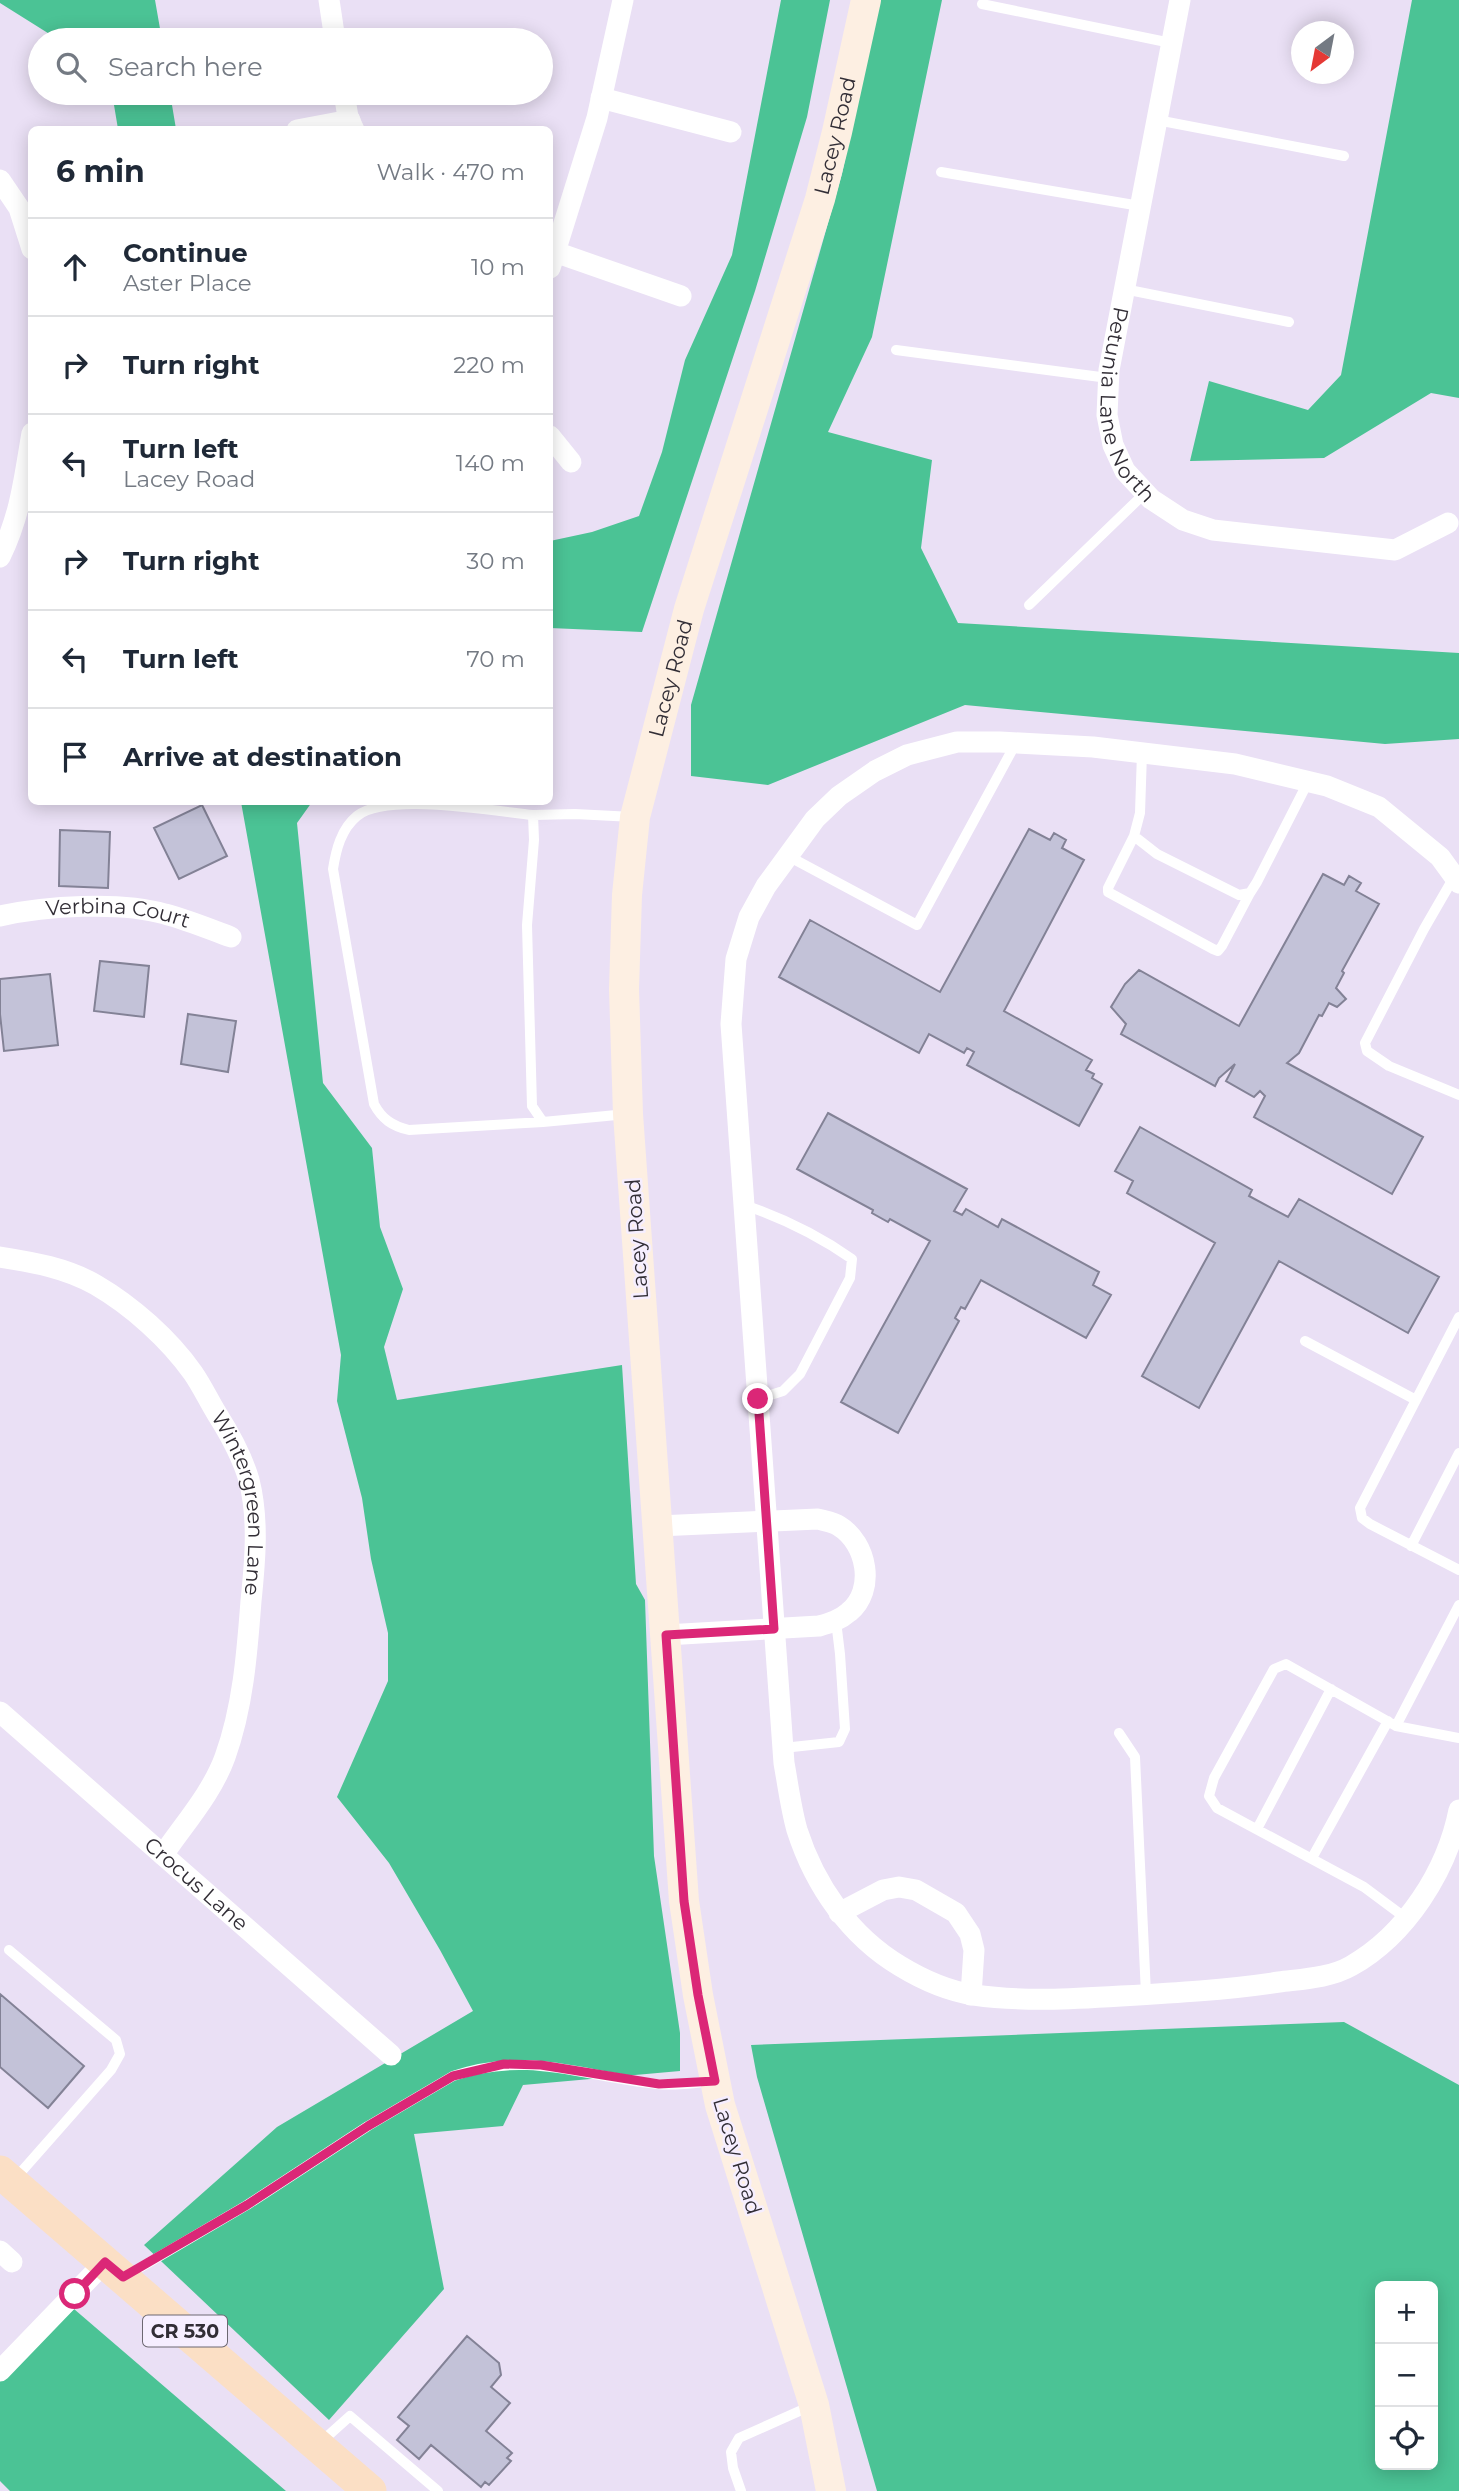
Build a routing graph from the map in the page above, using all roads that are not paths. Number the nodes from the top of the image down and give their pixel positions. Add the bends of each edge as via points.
1 (329, 0) edge
2 (623, 0) edge
3 (866, 0) edge
4 (1180, 0) edge
5 (982, 4) dead end
6 (333, 28) edge
7 (1171, 43) junction
8 (601, 98) junction
9 (347, 105) edge
10 (1157, 120) junction
11 (352, 125) edge
12 (731, 132) dead end
13 (1344, 156) dead end
14 (941, 172) dead end
15 (0, 180) edge
16 (1140, 206) junction
17 (28, 236) edge
18 (554, 246) edge
19 (1124, 289) junction
20 (681, 296) dead end
21 (1289, 322) dead end
22 (896, 350) dead end
23 (1108, 378) junction
24 (553, 440) edge
25 (28, 457) edge
26 (571, 462) dead end
27 (1145, 493) junction
28 (1448, 523) dead end
29 (0, 557) edge
30 (1029, 605) dead end
31 (1016, 743) junction
32 (1142, 753) junction
33 (1308, 782) junction
34 (390, 805) edge
35 (427, 805) edge
36 (533, 815) junction
37 (635, 817) junction
38 (1134, 836) junction
39 (788, 856) junction
40 (1457, 880) edge
41 (1250, 893) junction
42 (0, 916) edge
43 (231, 937) dead end
44 (1459, 1095) edge
45 (628, 1114) junction
46 (543, 1122) junction
47 (744, 1205) junction
48 (0, 1256) edge
49 (1459, 1317) edge
50 (1305, 1341) dead end
51 (758, 1399) junction
52 (1416, 1400) junction
53 (1459, 1452) edge
54 (767, 1522) junction
55 (658, 1526) junction
56 (1411, 1546) junction
57 (1459, 1570) edge
58 (1459, 1605) edge
59 (836, 1621) junction
60 (774, 1629) junction
61 (666, 1635) junction
62 (1331, 1689) junction
63 (0, 1712) edge
64 (1392, 1723) junction
65 (1119, 1733) dead end
66 (1459, 1738) edge
67 (783, 1748) junction
68 (1459, 1810) edge
69 (1256, 1829) junction
70 (163, 1855) junction
71 (1312, 1858) junction
72 (839, 1913) junction
73 (1407, 1919) junction
74 (9, 1950) dead end
75 (1146, 1994) junction
76 (971, 1995) junction
77 (391, 2055) dead end
78 (715, 2081) junction
79 (6, 2177) edge
80 (114, 2269) junction
81 (0, 2371) edge
82 (814, 2405) junction
83 (317, 2445) junction
84 (370, 2491) edge
85 (438, 2491) edge
86 (741, 2491) edge
87 (831, 2491) edge

1 - 6 street
2 - 8 street
3 - 37 main road, Lacey Road via 820,199 689,609
4 - 7 street, Petunia Lane North
5 - 7 lane
7 - 10 street, Petunia Lane North
8 - 12 street
8 - 18 street
9 - 11 street
10 - 13 lane
10 - 16 street, Petunia Lane North
14 - 16 lane
15 - 17 street via 19,208
16 - 19 street, Petunia Lane North
18 - 20 street
19 - 21 lane
19 - 23 street, Petunia Lane North
22 - 23 lane
23 - 27 street, Petunia Lane North via 1112,445 1125,471
24 - 26 street
25 - 29 street via 14,528
27 - 28 street, Petunia Lane North via 1183,520 1213,530 1395,550
27 - 30 lane
31 - 32 street
31 - 39 street via 957,742 906,755 838,796
31 - 39 lane via 917,925
32 - 33 street via 1235,764
32 - 38 lane via 1140,813
33 - 40 street via 1380,807 1440,857
33 - 41 lane
34 - 46 lane via 358,815 349,825 333,869 374,1104 396,1127 409,1130
35 - 36 lane
36 - 37 lane
36 - 46 lane via 527,982 532,1106
37 - 45 main road, Lacey Road via 626,895
38 - 41 lane via 1157,853 1239,895
38 - 41 lane via 1108,892 1218,951
39 - 47 street via 749,917 736,959 732,1024
40 - 44 lane via 1424,929 1365,1043 1367,1051 1389,1066
42 - 43 street, Verbina Court via 58,907 115,908 163,913
45 - 46 lane
45 - 55 main road, Lacey Road
47 - 51 street
47 - 51 lane via 774,1215 852,1259 850,1278 800,1374 783,1391
48 - 70 street, Wintergreen Lane via 39,1263 94,1283 124,1303 193,1373 241,1454 250,1483 255,1515 254,1569 241,1698 224,1758
49 - 52 lane
50 - 52 lane
51 - 54 street
52 - 56 lane via 1360,1508 1362,1518 1370,1524
53 - 56 lane
54 - 55 street
54 - 59 street via 818,1520 838,1525 856,1540 865,1572 861,1597
54 - 60 street
55 - 61 main road, Lacey Road
56 - 57 lane
58 - 64 lane
59 - 60 street
59 - 67 lane via 843,1736 839,1742
60 - 61 street
60 - 67 street
61 - 78 main road, Lacey Road via 684,1901
62 - 64 lane
62 - 69 lane
62 - 69 lane via 1286,1664 1274,1669 1214,1778 1209,1796 1217,1808
63 - 70 street, Crocus Lane
64 - 66 lane
64 - 71 lane
65 - 75 lane via 1135,1757
67 - 72 street via 797,1828 813,1871
68 - 73 street via 1446,1857
69 - 71 lane
70 - 77 street, Crocus Lane
71 - 73 lane via 1364,1886
72 - 76 street via 898,1965 933,1984
72 - 76 street via 883,1890 899,1887 916,1890 956,1913 974,1950
73 - 75 street via 1394,1935 1350,1967 1321,1976 1230,1990
74 - 79 lane via 116,2040 120,2054 111,2070
75 - 76 street via 1029,2001
78 - 80 lane via 659,2084 517,2064 453,2076 247,2205
78 - 82 main road, Lacey Road
79 - 80 main road, CR 530
80 - 81 street
80 - 83 main road, CR 530
82 - 86 lane via 739,2438 731,2452
82 - 87 main road, Lacey Road
83 - 84 main road, CR 530
83 - 85 lane via 350,2416

